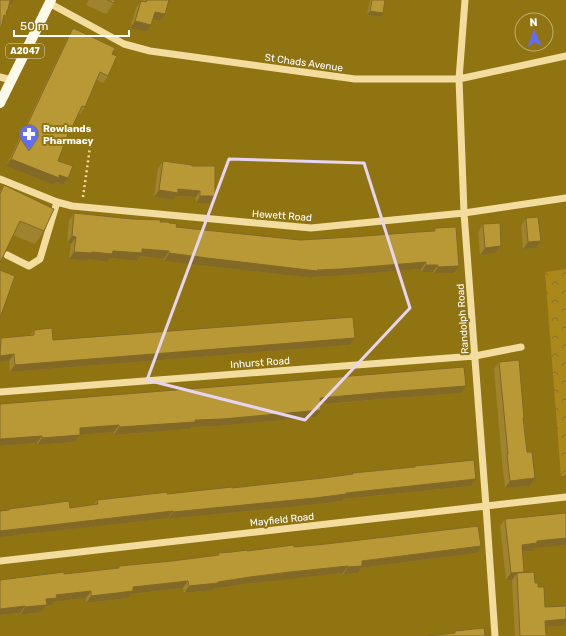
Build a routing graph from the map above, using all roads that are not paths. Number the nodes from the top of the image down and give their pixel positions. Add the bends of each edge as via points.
1 (465, 0) edge
2 (50, 2) edge
3 (566, 56) edge
4 (0, 77) edge
5 (459, 79) junction
6 (11, 80) junction
7 (0, 102) edge
8 (0, 179) edge
9 (566, 198) edge
10 (57, 202) junction
11 (464, 213) junction
12 (7, 255) edge
13 (521, 346) dead end
14 (475, 356) junction
15 (0, 392) edge
16 (566, 496) edge
17 (486, 506) junction
18 (0, 561) edge
19 (495, 636) edge

1 - 5 street, Randolph Road
2 - 5 street, St Chads Avenue via 124,44 150,50 355,79
2 - 6 main road, A2047
3 - 5 street, St Chads Avenue
4 - 6 street
5 - 11 street, Randolph Road
6 - 7 main road, A2047
8 - 10 street, Hewett Road
9 - 11 street, Hewett Road
10 - 11 street, Hewett Road via 72,206 311,228
10 - 12 street via 40,259 30,266
11 - 14 street, Randolph Road
13 - 14 street, Inhurst Road
14 - 15 street, Inhurst Road
14 - 17 street, Randolph Road
16 - 17 street, Mayfield Road
17 - 18 street, Mayfield Road
17 - 19 street, Randolph Road

